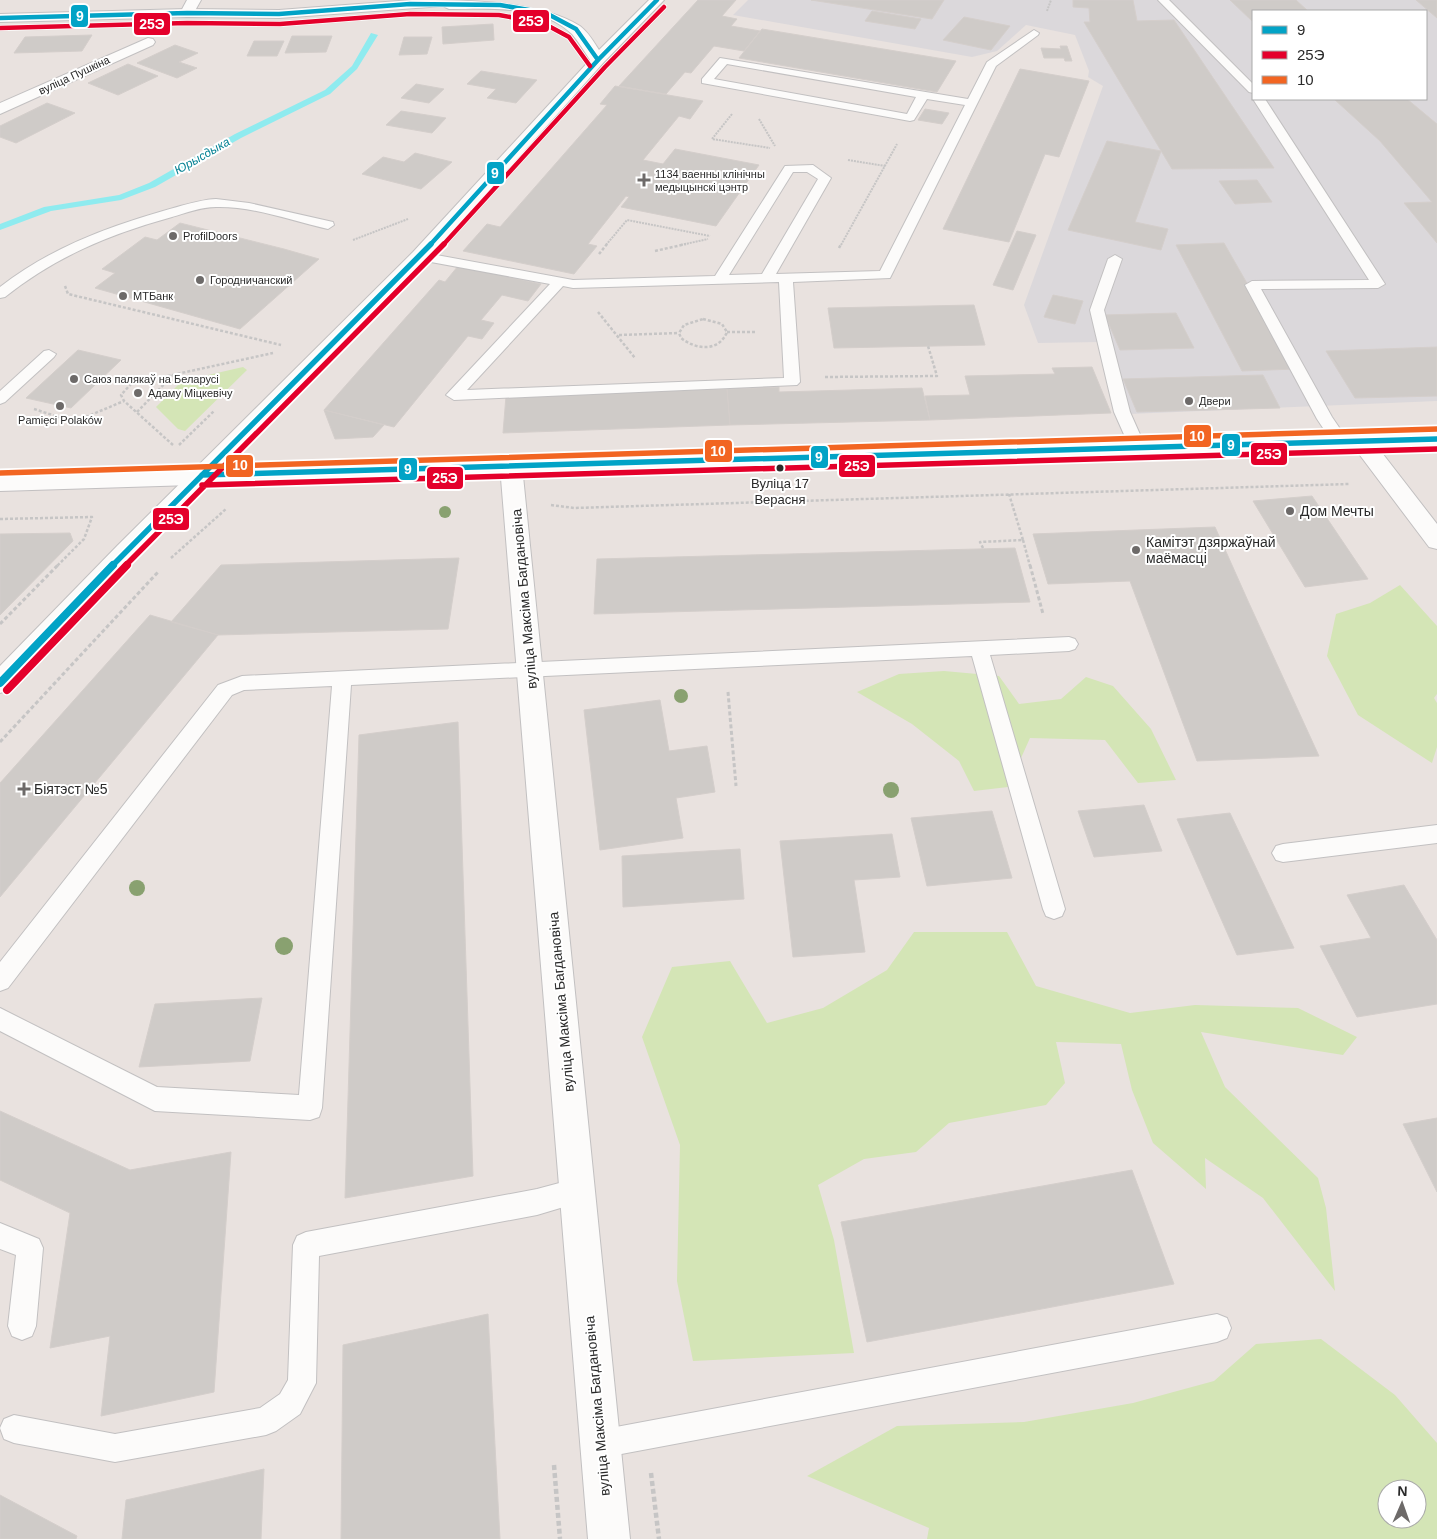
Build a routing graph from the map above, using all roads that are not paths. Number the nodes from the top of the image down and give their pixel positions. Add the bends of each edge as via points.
1 (266, 0) edge
2 (469, 0) edge
3 (657, 0) edge
4 (1163, 0) edge
5 (410, 4) junction
6 (190, 6) edge
7 (0, 18) edge
8 (1034, 33) dead end
9 (148, 42) dead end
10 (598, 60) junction
11 (1252, 89) edge
12 (924, 95) junction
13 (1260, 100) edge
14 (971, 103) junction
15 (0, 109) edge
16 (328, 225) dead end
17 (420, 256) junction
18 (1115, 259) dead end
19 (767, 278) junction
20 (786, 278) junction
21 (719, 280) junction
22 (567, 282) junction
23 (0, 294) edge
24 (49, 354) dead end
25 (0, 399) edge
26 (1437, 439) edge
27 (1351, 442) junction
28 (1138, 448) junction
29 (511, 466) junction
30 (202, 475) junction
31 (2, 486) edge
32 (1437, 541) edge
33 (1060, 644) road end
34 (979, 648) junction
35 (530, 668) junction
36 (342, 679) junction
37 (0, 683) edge
38 (1437, 834) edge
39 (1283, 853) dead end
40 (1054, 909) dead end
41 (0, 980) edge
42 (0, 1019) edge
43 (578, 1191) junction
44 (0, 1236) edge
45 (22, 1326) dead end
46 (1216, 1328) dead end
47 (14, 1429) dead end
48 (600, 1444) junction
49 (609, 1539) edge

1 - 6 main road
2 - 5 main road
3 - 10 main road
4 - 11 lane
5 - 6 main road via 279,14
5 - 10 main road via 500,5 546,13 576,29
6 - 7 main road
8 - 14 lane via 991,64
9 - 15 main road, вуліца Пушкіна
10 - 17 main road
12 - 12 lane via 724,60 706,81 910,118
12 - 14 lane
13 - 27 lane via 1378,284 1252,285 1325,419
14 - 20 lane via 885,275
16 - 23 lane via 223,203 199,205 136,221 106,233 27,274
17 - 22 lane
17 - 30 main road
18 - 28 lane via 1096,310 1122,412
19 - 20 lane
19 - 21 lane
19 - 21 lane via 825,178 809,168 789,169
20 - 22 lane via 792,382 454,395
21 - 22 lane
24 - 25 lane
26 - 27 main road
27 - 28 main road
27 - 32 main road
28 - 29 main road
29 - 30 main road
29 - 35 main road, вуліца Максіма Багдановіча
30 - 31 main road
30 - 37 main road
33 - 34 lane
34 - 35 lane
34 - 40 lane
35 - 36 lane
35 - 43 main road, вуліца Максіма Багдановіча
36 - 41 lane via 242,683 225,690
36 - 42 lane via 310,1108 155,1099
38 - 39 lane
43 - 47 lane via 537,1202 306,1245 302,1383 290,1404 266,1421 115,1448
43 - 48 main road, вуліца Максіма Багдановіча
44 - 45 lane via 30,1248
46 - 48 lane
48 - 49 main road, вуліца Максіма Багдановіча

